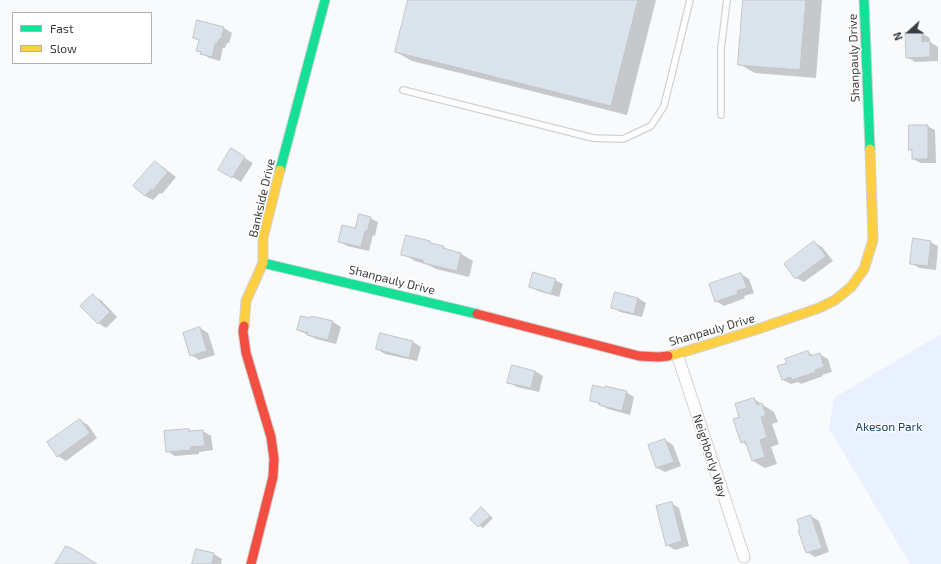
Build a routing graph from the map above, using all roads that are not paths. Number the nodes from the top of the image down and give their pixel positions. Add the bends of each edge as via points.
1 (326, 0) edge
2 (690, 0) edge
3 (727, 0) edge
4 (864, 0) edge
5 (403, 90) dead end
6 (721, 115) dead end
7 (263, 263) junction
8 (677, 354) junction
9 (744, 557) dead end
10 (252, 564) edge

1 - 7 street, Bankside Drive via 266,223
2 - 5 lane via 664,106 651,126 623,139 593,138
3 - 6 lane via 721,48
4 - 8 street, Shanpauly Drive via 873,240 866,266 860,277 845,293 828,304
7 - 8 street, Shanpauly Drive via 492,317 639,356
7 - 10 street, Bankside Drive via 246,301 243,331 246,353 271,437 274,459 273,477
8 - 9 street, Neighborly Way

